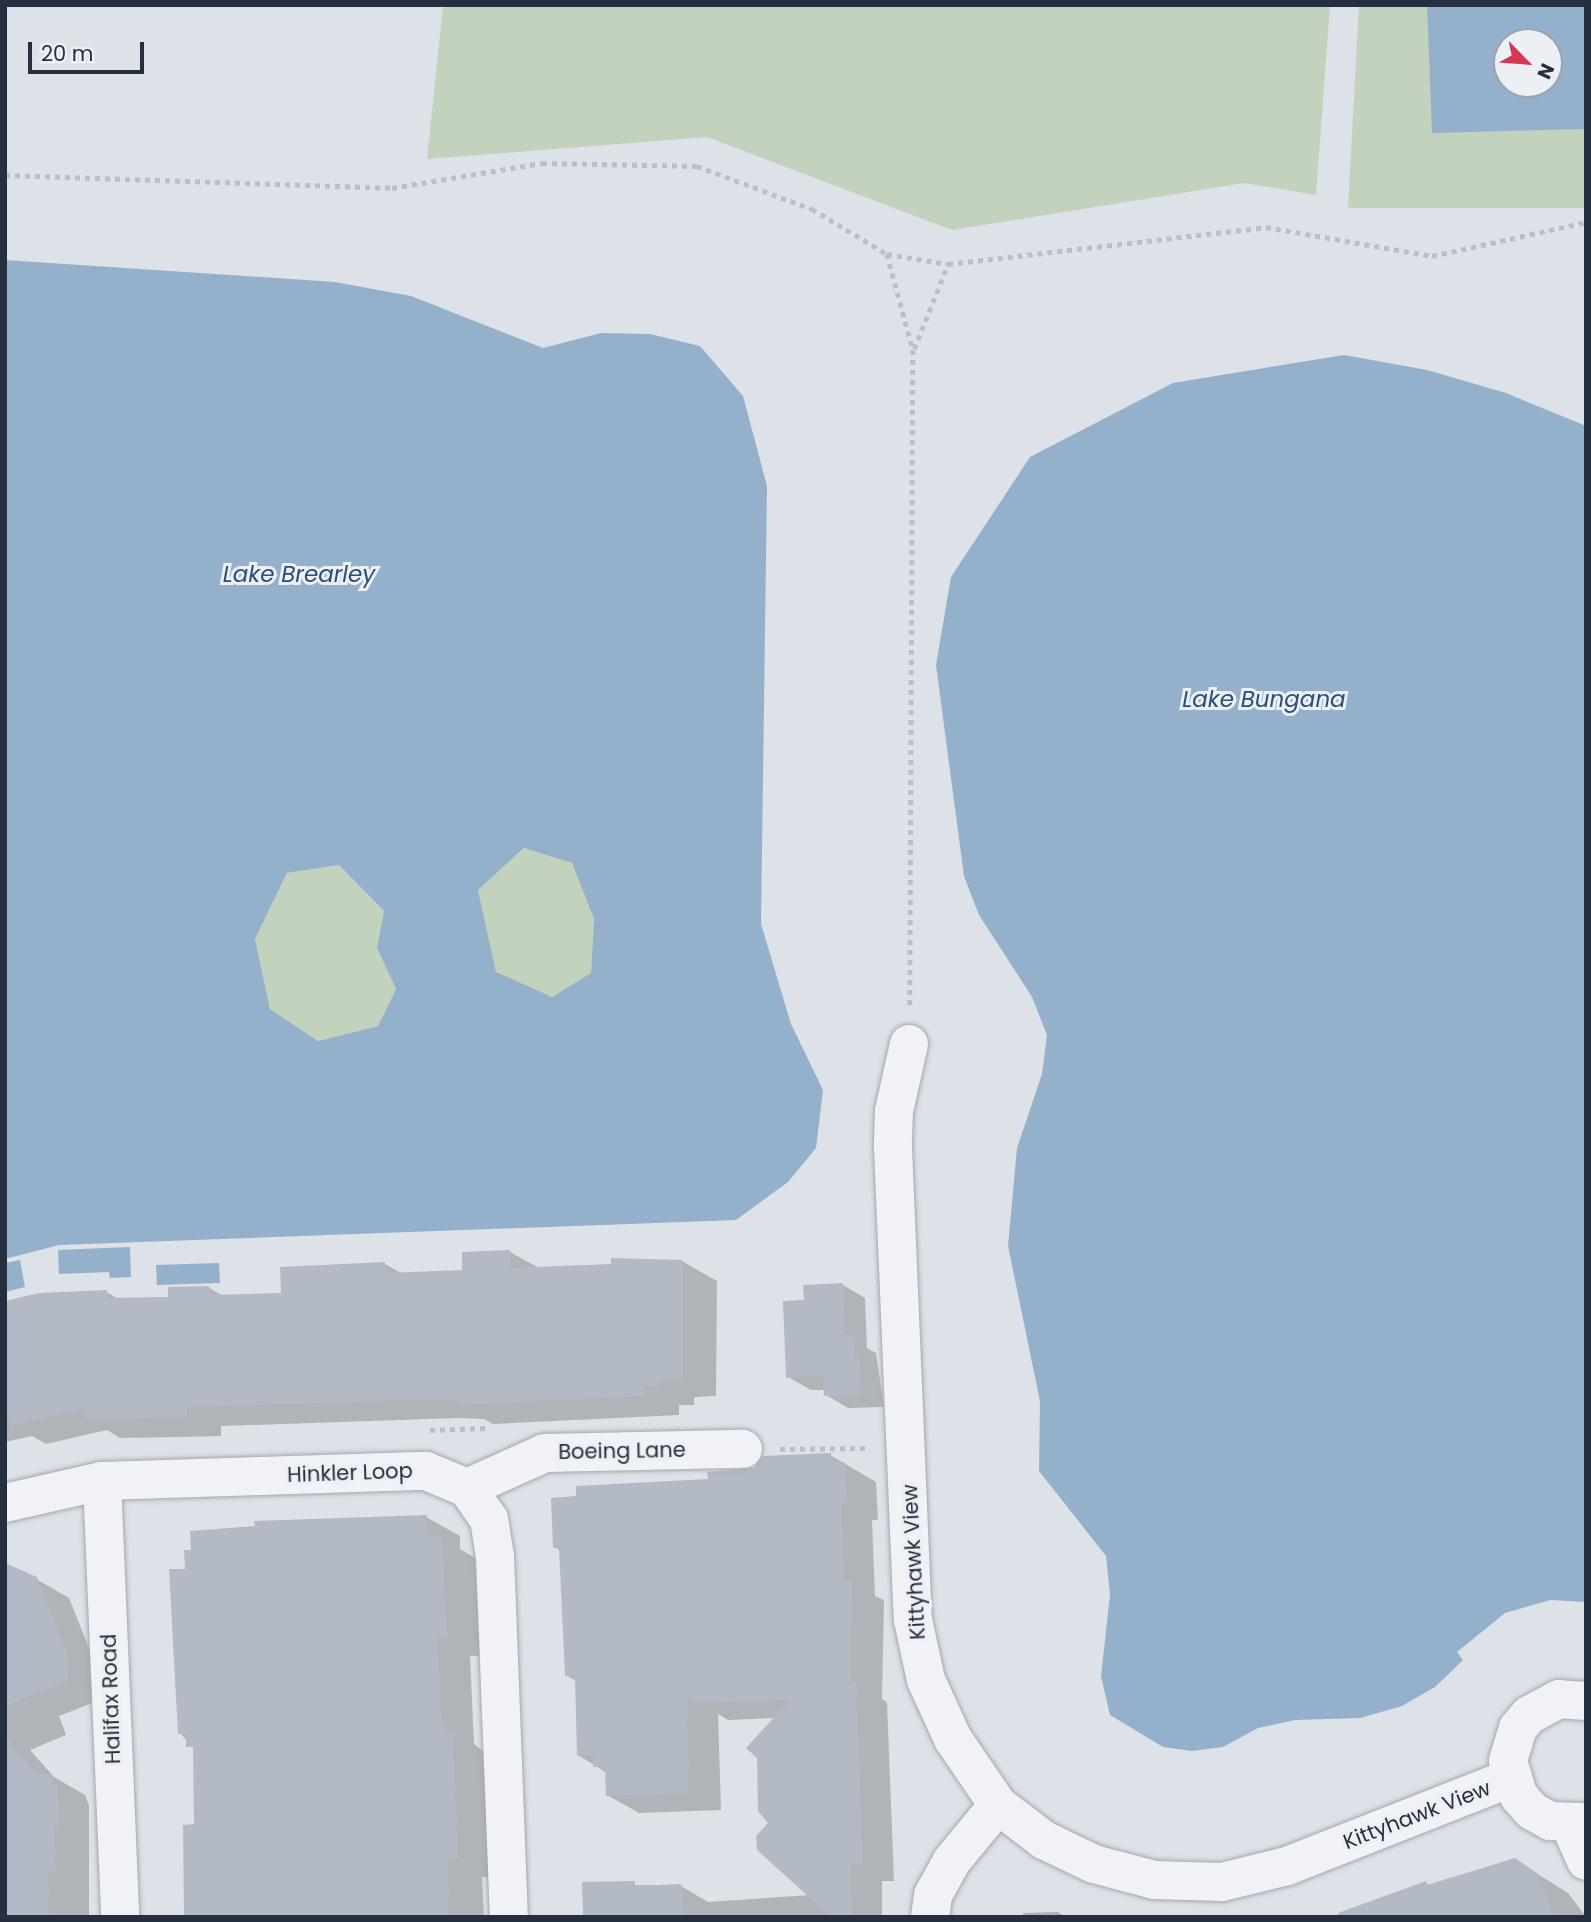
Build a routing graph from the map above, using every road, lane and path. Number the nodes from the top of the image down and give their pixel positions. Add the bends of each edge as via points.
1 (5, 175) edge
2 (1586, 222) edge
3 (887, 254) junction
4 (948, 264) junction
5 (913, 349) junction
6 (909, 1044) joint
7 (909, 1448) junction
8 (743, 1449) joint
9 (102, 1481) junction
10 (467, 1488) junction
11 (5, 1503) edge
12 (1586, 1701) edge
13 (1510, 1778) junction
14 (998, 1805) junction
15 (1578, 1824) edge
16 (1586, 1861) edge
17 (120, 1917) edge
18 (509, 1917) edge
19 (930, 1917) edge

1 - 3 path via 392,188 542,163 697,166 812,209
2 - 4 path via 1432,256 1266,227
3 - 4 path
3 - 5 path
4 - 5 path
5 - 6 path
6 - 7 street, Kittyhawk View via 894,1111 893,1148
7 - 8 path
7 - 14 street, Kittyhawk View via 914,1620 926,1680 953,1740
8 - 10 street, Boeing Lane via 545,1453
9 - 10 street, Hinkler Loop via 426,1471
9 - 11 street, Hinkler Loop
9 - 17 street, Halifax Road
10 - 18 street via 489,1519 495,1556
12 - 13 street via 1559,1699 1529,1715 1511,1744
13 - 14 street, Kittyhawk View via 1287,1866 1222,1882 1154,1880 1094,1864 1044,1840
13 - 15 street via 1532,1811
14 - 19 street via 951,1862 933,1895
15 - 16 street

